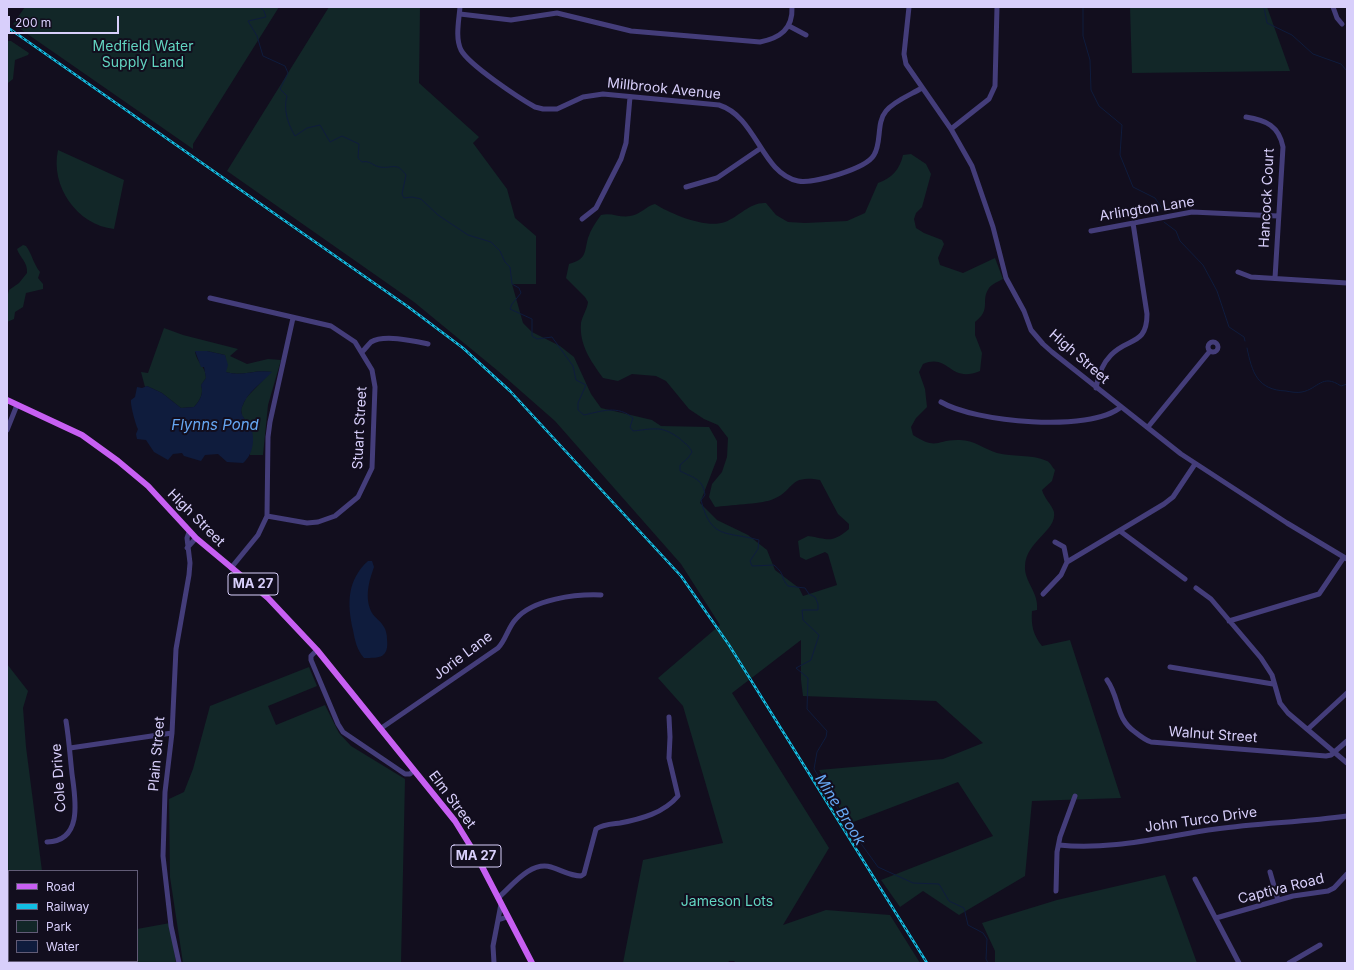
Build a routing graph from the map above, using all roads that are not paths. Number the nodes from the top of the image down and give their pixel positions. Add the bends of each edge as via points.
1 (460, 7) edge
2 (792, 7) edge
3 (909, 7) edge
4 (997, 7) edge
5 (1333, 7) edge
6 (460, 14) junction
7 (1342, 24) dead end
8 (789, 26) junction
9 (806, 35) dead end
10 (922, 88) junction
11 (630, 97) junction
12 (1246, 117) dead end
13 (951, 129) junction
14 (761, 148) junction
15 (686, 187) dead end
16 (1278, 216) junction
17 (582, 218) dead end
18 (1133, 223) junction
19 (1091, 231) dead end
20 (1238, 272) dead end
21 (1275, 278) junction
22 (1347, 283) edge
23 (210, 298) dead end
24 (293, 318) junction
25 (428, 344) dead end
26 (1210, 351) dead end
27 (362, 352) junction
28 (1096, 388) junction
29 (7, 400) edge
30 (941, 402) dead end
31 (17, 405) junction
32 (1121, 407) junction
33 (1148, 427) junction
34 (7, 430) edge
35 (1195, 464) junction
36 (267, 516) junction
37 (1120, 531) junction
38 (189, 532) junction
39 (196, 538) junction
40 (1055, 542) dead end
41 (187, 548) junction
42 (1345, 558) edge
43 (1067, 562) junction
44 (232, 568) junction
45 (1185, 579) dead end
46 (1196, 588) dead end
47 (1043, 594) dead end
48 (601, 595) dead end
49 (1229, 621) junction
50 (317, 650) junction
51 (1170, 667) dead end
52 (1107, 680) dead end
53 (1274, 684) junction
54 (1347, 693) edge
55 (669, 717) dead end
56 (66, 721) dead end
57 (380, 729) junction
58 (1308, 730) junction
59 (172, 733) junction
60 (1347, 742) edge
61 (70, 748) junction
62 (1334, 752) junction
63 (405, 759) joint
64 (1347, 762) edge
65 (414, 770) junction
66 (1075, 796) dead end
67 (1347, 816) edge
68 (47, 842) dead end
69 (1059, 845) junction
70 (1270, 872) dead end
71 (1347, 874) edge
72 (1195, 879) dead end
73 (1056, 891) dead end
74 (1278, 900) junction
75 (500, 901) junction
76 (507, 917) junction
77 (1216, 918) junction
78 (498, 920) junction
79 (1320, 944) dead end
80 (180, 963) edge
81 (494, 963) edge
82 (532, 963) edge
83 (1239, 963) edge
84 (1289, 963) edge

1 - 6 street, Millbrook Avenue
2 - 8 street
3 - 10 street, High Street via 904,58
4 - 13 street via 995,86 990,99
5 - 7 street
6 - 8 street via 511,20 557,13 632,31 760,42 780,36
6 - 11 street, Millbrook Avenue via 459,44 464,55 536,107 557,109 593,94
8 - 9 street
10 - 13 street, High Street
10 - 14 street, Millbrook Avenue via 886,111 874,155 861,166 815,181 798,181 782,174
11 - 14 street, Millbrook Avenue via 708,103 729,108 741,118
11 - 17 street via 626,143 621,159 596,208
12 - 16 street, Hancock Court via 1262,120 1271,125 1281,137 1284,147
13 - 28 street, High Street via 976,175 1006,278 1031,330 1052,352
14 - 15 street via 717,178
16 - 18 street, Arlington Lane via 1192,212
16 - 21 street, Hancock Court
18 - 19 street, Arlington Lane
18 - 28 street via 1147,324 1142,336 1111,355 1099,376
20 - 21 street via 1251,278
21 - 22 street
23 - 24 street, Stuart Street
24 - 27 street, Stuart Street via 331,326 350,338
24 - 36 street via 268,437
25 - 27 street via 383,340 371,342
26 - 33 street
27 - 36 street, Stuart Street via 372,370 375,387 372,468 364,488 350,505 328,519 307,523
28 - 32 street, High Street
29 - 31 main road, High Street / MA 27
30 - 32 street via 966,413 1037,423 1088,419 1116,411
31 - 34 street
31 - 38 main road, High Street / MA 27 via 78,433 109,454 148,486
32 - 33 street, High Street
33 - 35 street, High Street
35 - 37 street via 1173,497
35 - 42 street, High Street
36 - 44 street via 258,535
37 - 43 street
37 - 45 street
38 - 39 main road, High Street / MA 27
38 - 41 street, Plain Street
39 - 41 street
39 - 44 main road, High Street / MA 27
40 - 43 street via 1064,547
41 - 59 street, Plain Street via 189,576 176,649
42 - 49 street via 1319,594
43 - 47 street via 1061,575
44 - 50 main road, High Street / MA 27 via 281,610
46 - 49 street via 1211,599
48 - 57 street, Jorie Lane via 558,599 523,611 498,648
49 - 53 street via 1261,658 1272,675
50 - 57 main road, High Street / MA 27
50 - 65 street via 311,656 311,660 343,732 405,774 410,774
51 - 53 street
52 - 62 street, Walnut Street via 1122,720 1148,742 1326,756
53 - 58 street via 1280,703
54 - 58 street
55 - 75 street via 669,758 678,796 674,801 646,816 596,829 584,874 581,876 549,867 535,868 522,876
56 - 61 street, Cole Drive
57 - 63 main road, High Street / MA 27
58 - 62 street
59 - 61 street
59 - 80 street, Plain Street via 163,863 171,926
60 - 62 street, Walnut Street
61 - 68 street, Cole Drive via 76,799 75,817 64,836 56,842
62 - 64 street
63 - 65 main road, Elm Street / MA 27
65 - 75 main road, Elm Street / MA 27 via 456,821
66 - 69 street
67 - 69 street, John Turco Drive via 1226,828 1099,845
69 - 73 street
70 - 74 street
71 - 74 street, Captiva Road via 1328,891
72 - 77 street
74 - 77 street, Captiva Road
75 - 76 main road, Elm Street / MA 27
75 - 78 street
76 - 78 street
76 - 82 main road, Elm Street / MA 27
77 - 83 street
78 - 81 street via 493,946
79 - 84 street

